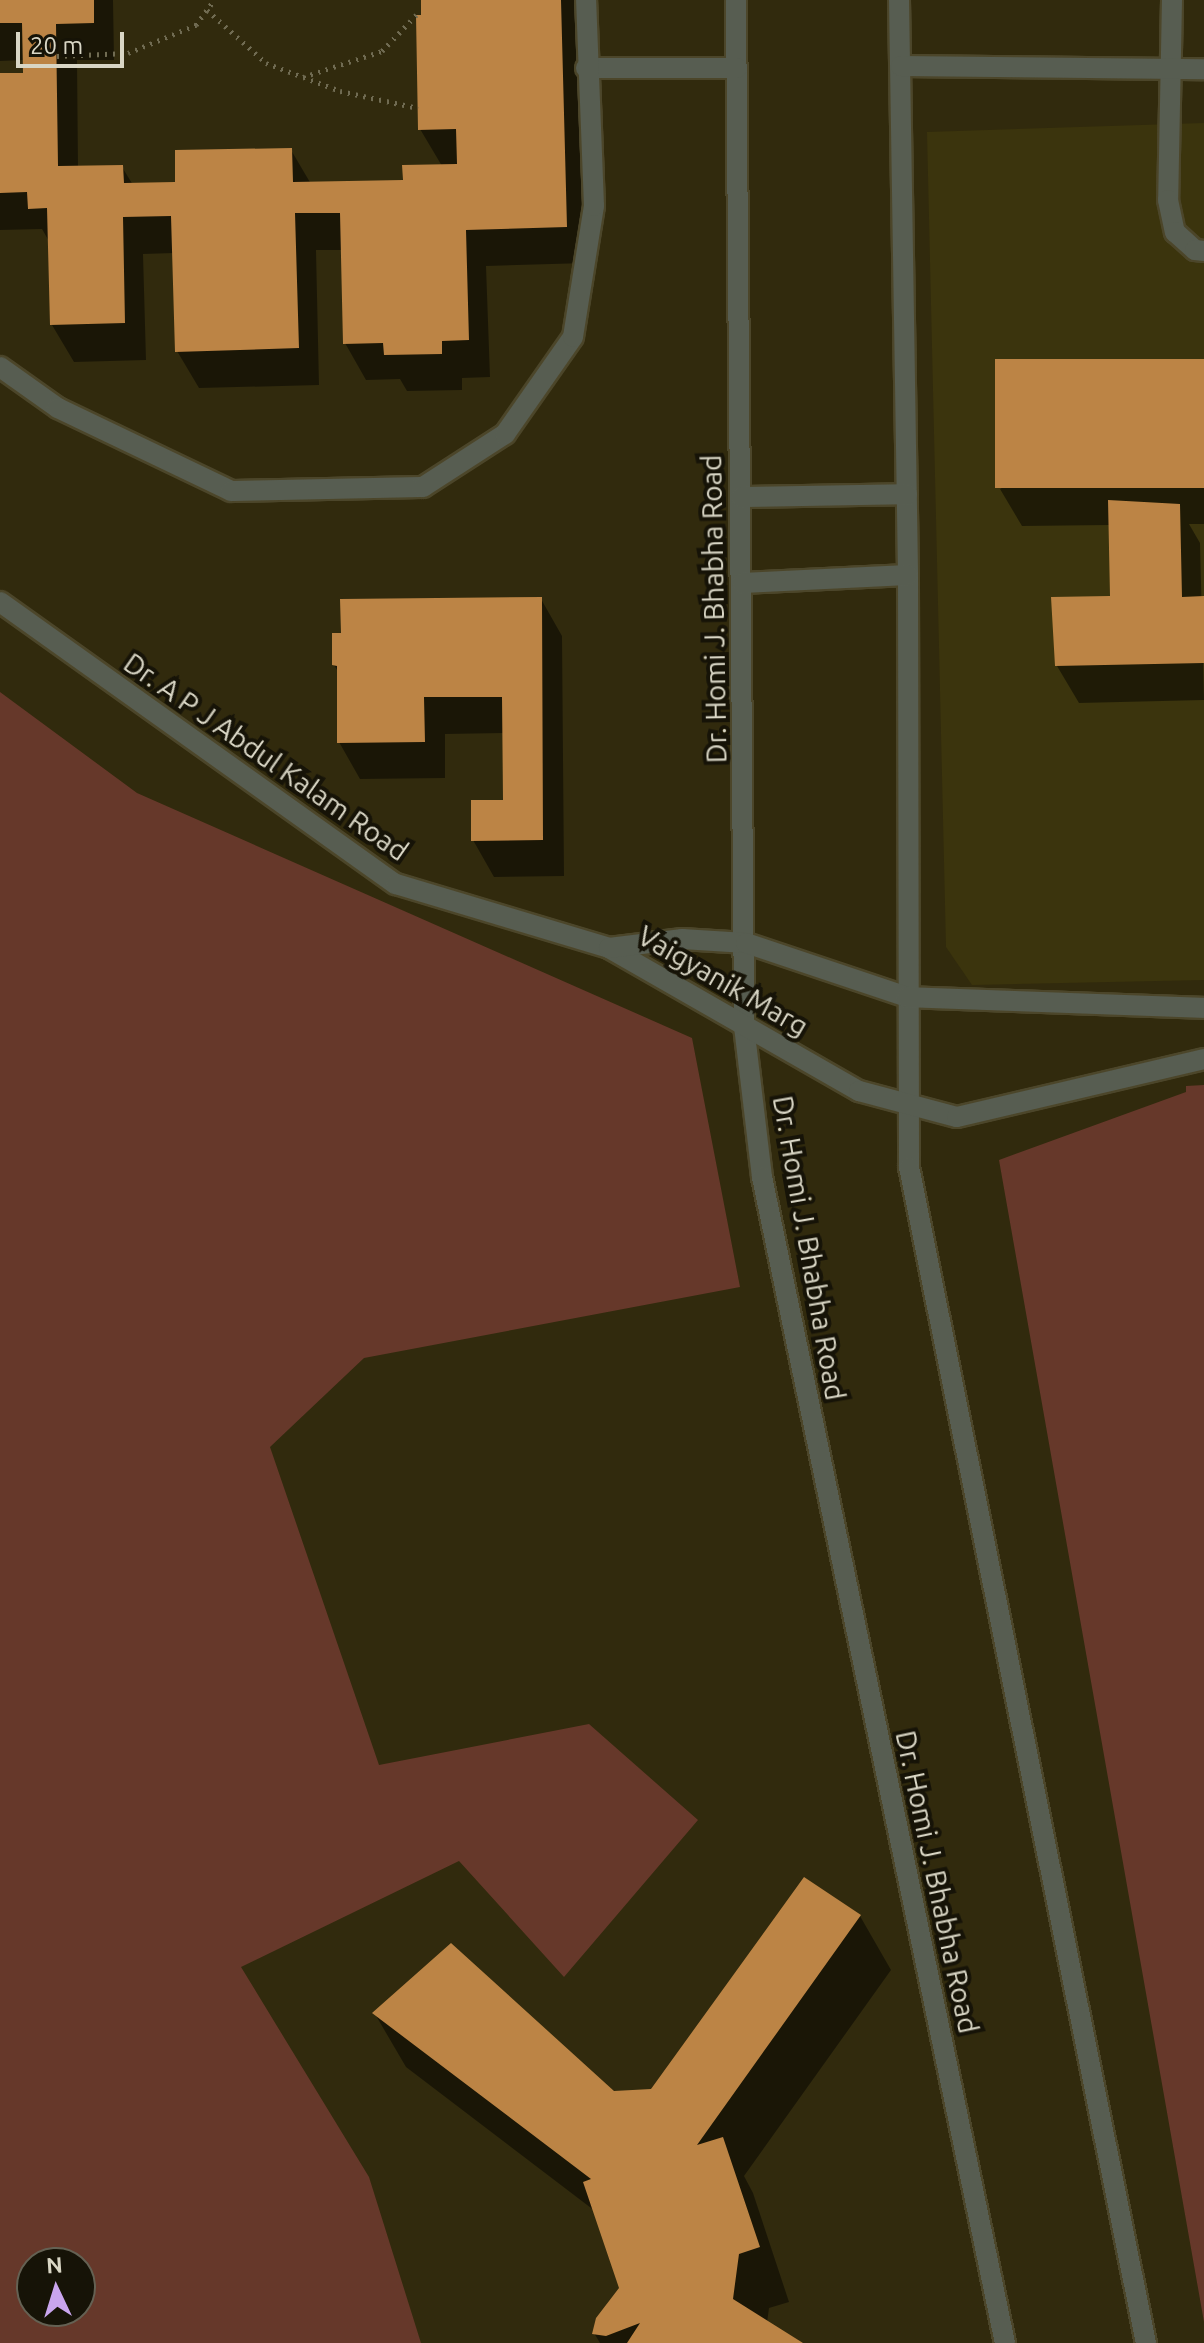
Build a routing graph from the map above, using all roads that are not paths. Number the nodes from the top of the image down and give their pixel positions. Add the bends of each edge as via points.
1 (586, 0) edge
2 (736, 0) edge
3 (899, 0) edge
4 (1172, 0) edge
5 (901, 66) junction
6 (586, 68) junction
7 (737, 68) junction
8 (1171, 69) junction
9 (1204, 69) edge
10 (1204, 251) edge
11 (0, 367) edge
12 (907, 494) junction
13 (741, 497) junction
14 (908, 575) junction
15 (742, 583) junction
16 (0, 602) edge
17 (746, 943) junction
18 (609, 948) junction
19 (907, 997) junction
20 (1204, 1008) edge
21 (744, 1026) junction
22 (1204, 1059) edge
23 (912, 1107) junction
24 (1005, 2343) edge
25 (1146, 2343) edge

1 - 6 street
2 - 7 street, Dr. Homi J. Bhabha Road
3 - 5 street
4 - 8 street
5 - 8 street
5 - 12 street
6 - 7 street
6 - 11 street via 594,206 573,337 505,434 423,487 231,491 58,408
7 - 13 street, Dr. Homi J. Bhabha Road
8 - 9 street
8 - 10 street via 1168,200 1175,232 1195,250
12 - 13 street
12 - 14 street
13 - 15 street, Dr. Homi J. Bhabha Road
14 - 15 street
14 - 19 street
15 - 17 street, Dr. Homi J. Bhabha Road
16 - 18 street, Dr. A P J Abdul Kalam Road via 396,884
17 - 18 street, Vaigyanik Marg via 682,939
17 - 19 street, Vaigyanik Marg
17 - 21 street, Dr. Homi J. Bhabha Road
18 - 21 street, Vaigyanik Marg
19 - 20 street, Vaigyanik Marg
19 - 23 street
21 - 23 street, Vaigyanik Marg via 859,1091
21 - 24 street, Dr. Homi J. Bhabha Road via 762,1177
22 - 23 street, Vaigyanik Marg via 957,1117
23 - 25 street via 909,1167

